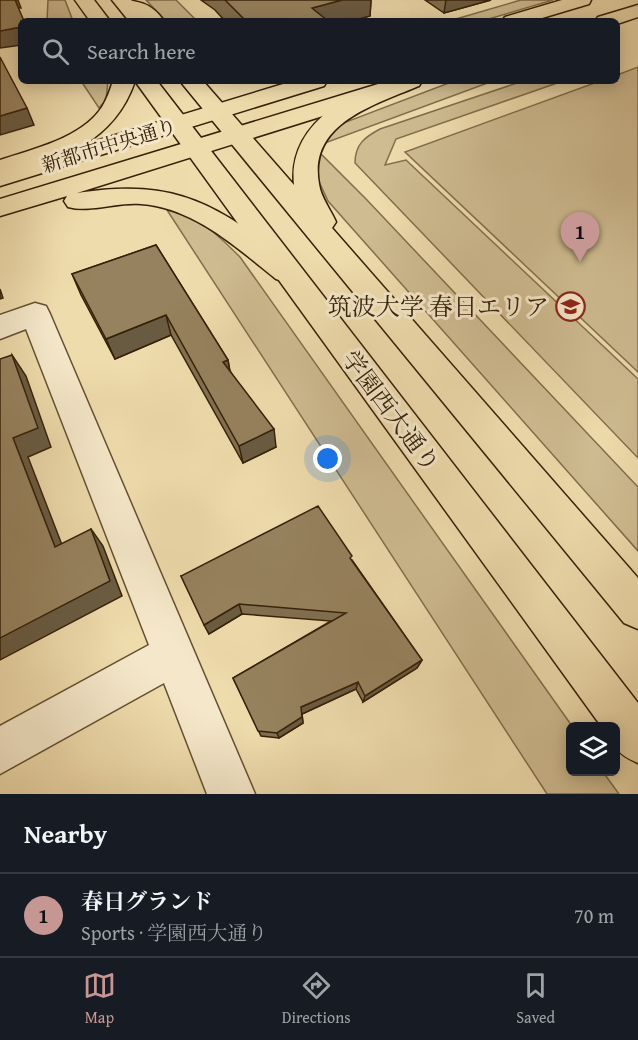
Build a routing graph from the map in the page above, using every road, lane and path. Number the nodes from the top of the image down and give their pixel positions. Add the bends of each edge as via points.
1 (122, 0) edge
2 (582, 0) edge
3 (638, 11) edge
4 (137, 18) edge
5 (151, 18) edge
6 (522, 18) edge
7 (615, 18) edge
8 (122, 84) edge
9 (148, 84) edge
10 (194, 84) edge
11 (306, 84) edge
12 (403, 84) edge
13 (405, 84) edge
14 (217, 112) junction
15 (179, 124) junction
16 (236, 134) junction
17 (197, 147) junction
18 (0, 168) edge
19 (0, 178) edge
20 (0, 208) edge
21 (0, 220) edge
22 (343, 261) junction
23 (286, 272) junction
24 (0, 327) edge
25 (638, 609) edge
26 (173, 655) junction
27 (638, 740) edge
28 (0, 751) edge
29 (231, 794) edge

1 - 4 main road
1 - 5 main road
2 - 6 main road
3 - 7 main road
8 - 18 main road via 109,114 86,132 47,152
9 - 15 main road, 学園西大通り
10 - 14 main road
11 - 14 main road, 新都市中央通り
12 - 16 main road, 新都市中央通り
13 - 22 main road via 322,125 306,154 306,186
14 - 15 main road, 新都市中央通り
14 - 16 main road
15 - 17 main road, 学園西大通り
15 - 19 main road, 新都市中央通り
16 - 17 main road, 新都市中央通り
16 - 22 main road
17 - 20 main road, 新都市中央通り
17 - 23 main road, 学園西大通り
21 - 23 main road via 107,195 161,197 193,206 221,222
22 - 25 main road
23 - 27 main road, 学園西大通り
24 - 26 street via 35,315
26 - 28 street
26 - 29 street

